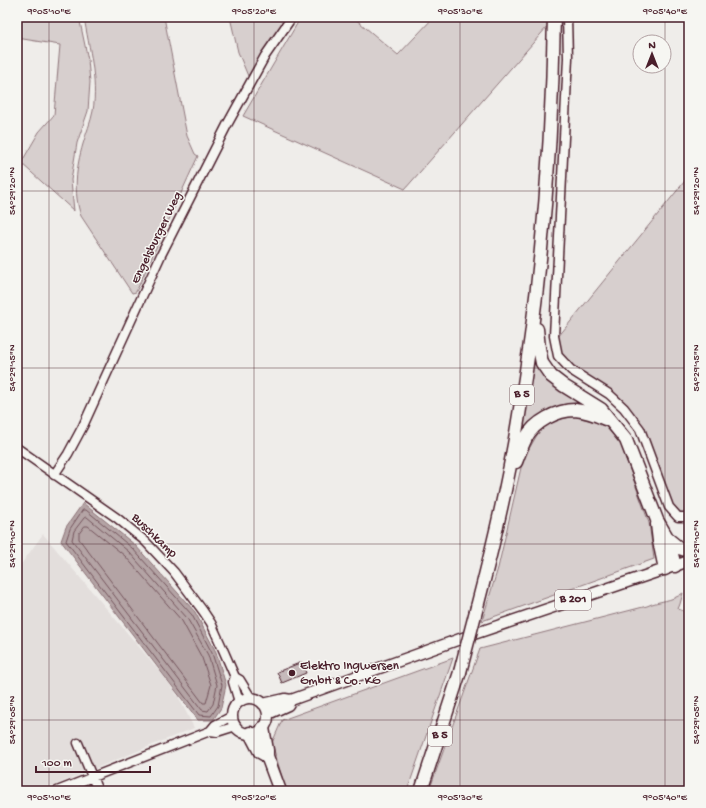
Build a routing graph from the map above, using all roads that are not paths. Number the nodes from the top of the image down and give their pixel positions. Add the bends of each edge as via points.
1 (292, 17) edge
2 (554, 17) edge
3 (567, 17) edge
4 (536, 293) junction
5 (611, 421) junction
6 (17, 448) edge
7 (54, 475) junction
8 (504, 497) junction
9 (689, 517) edge
10 (657, 520) junction
11 (668, 539) junction
12 (689, 551) edge
13 (689, 561) edge
14 (670, 568) junction
15 (235, 677) junction
16 (251, 698) junction
17 (239, 702) junction
18 (266, 709) junction
19 (232, 716) junction
20 (236, 726) junction
21 (263, 728) junction
22 (210, 731) junction
23 (250, 733) junction
24 (78, 743) dead end
25 (267, 756) junction
26 (92, 777) junction
27 (422, 789) edge
28 (57, 791) edge
29 (98, 791) edge
30 (280, 791) edge

1 - 7 street, Engelsburger Weg via 265,56 227,124 158,262 83,426
2 - 4 highway, B 5 via 547,198
3 - 9 street via 568,58 554,336 558,356 571,370 609,394 624,408 640,429 669,506 678,516
4 - 5 highway via 542,363 551,376 601,409
4 - 8 highway, B 5 via 518,421
5 - 8 highway via 593,413 574,410 552,415 538,424 526,437
5 - 10 highway via 626,440
6 - 7 street, Buschkamp
7 - 15 street, Buschkamp via 146,541 174,572 210,623
8 - 27 highway, B 5, bridge via 460,672
10 - 11 highway
10 - 14 highway via 658,541
11 - 12 highway via 679,548
11 - 14 highway
13 - 14 main road, B 201
14 - 18 main road, B 201 via 457,640 291,700 288,705
15 - 16 street, Buschkamp via 240,680
15 - 17 street, Buschkamp via 233,682
16 - 17 main road
16 - 18 main road via 260,701
17 - 19 main road
18 - 21 main road via 266,724
19 - 20 main road
19 - 22 street
20 - 22 street via 218,732
20 - 23 main road
21 - 23 main road
21 - 25 highway
22 - 26 street
23 - 25 highway via 260,752
24 - 26 street
25 - 30 highway
26 - 28 street
26 - 29 street

